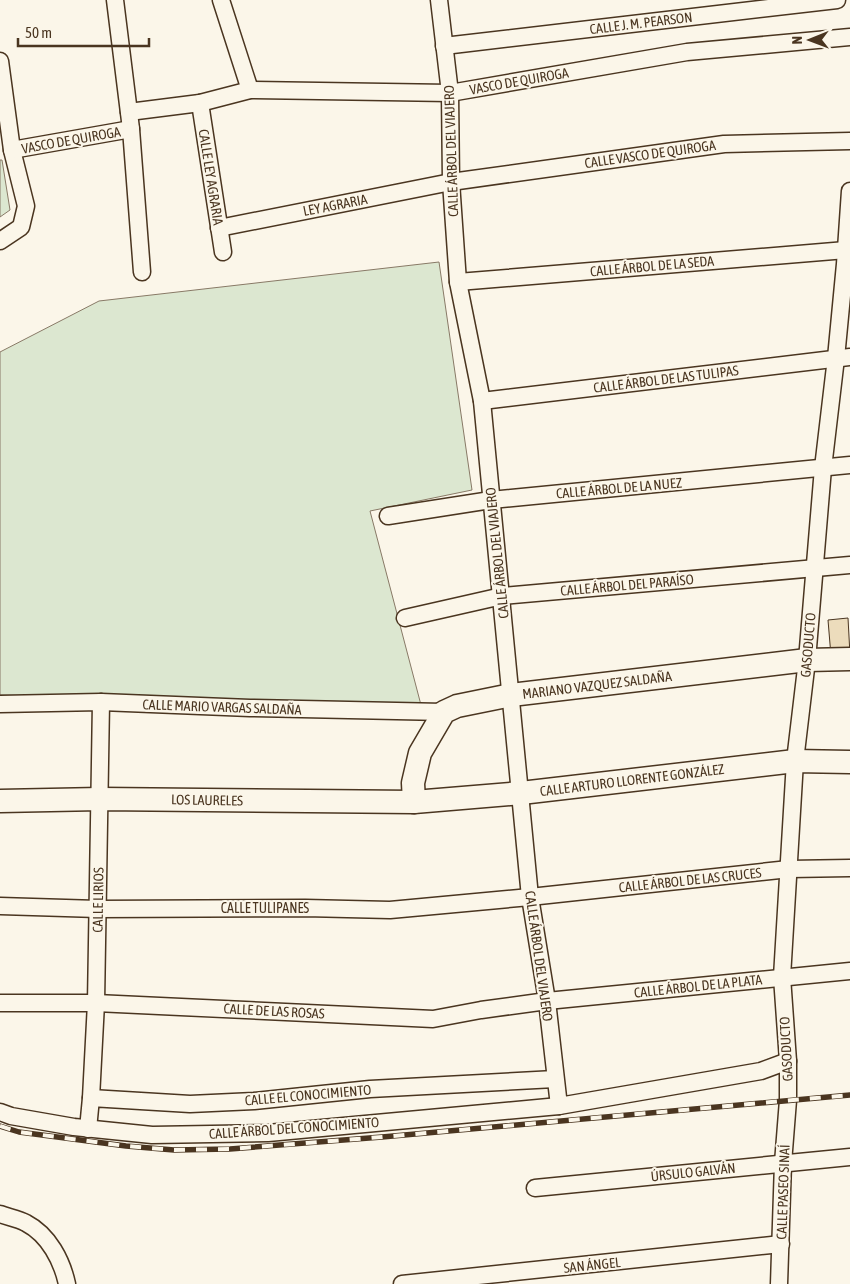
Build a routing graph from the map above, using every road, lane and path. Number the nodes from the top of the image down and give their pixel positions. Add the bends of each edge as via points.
1 (115, 0) edge
2 (221, 0) edge
3 (439, 0) edge
4 (837, 0) edge
5 (850, 37) edge
6 (444, 46) junction
7 (0, 61) edge
8 (250, 90) junction
9 (450, 93) junction
10 (200, 103) junction
11 (129, 112) junction
12 (131, 129) junction
13 (850, 141) edge
14 (12, 150) junction
15 (451, 182) junction
16 (850, 191) edge
17 (219, 228) junction
18 (0, 241) edge
19 (223, 252) dead end
20 (847, 259) edge
21 (142, 272) dead end
22 (458, 282) junction
23 (843, 358) edge
24 (482, 401) junction
25 (850, 465) edge
26 (823, 468) junction
27 (491, 500) junction
28 (388, 516) dead end
29 (850, 565) edge
30 (814, 569) junction
31 (502, 596) junction
32 (405, 618) dead end
33 (850, 659) edge
34 (807, 660) junction
35 (511, 695) junction
36 (101, 702) junction
37 (0, 704) edge
38 (444, 712) junction
39 (795, 761) junction
40 (850, 762) edge
41 (521, 793) junction
42 (100, 798) junction
43 (0, 801) edge
44 (414, 802) junction
45 (850, 868) edge
46 (789, 870) junction
47 (530, 897) junction
48 (0, 906) edge
49 (98, 908) junction
50 (850, 971) edge
51 (782, 977) junction
52 (547, 1001) junction
53 (0, 1003) edge
54 (96, 1003) junction
55 (788, 1062) junction
56 (555, 1079) junction
57 (91, 1098) junction
58 (788, 1100) joint
59 (559, 1106) junction
60 (0, 1112) edge
61 (88, 1128) junction
62 (850, 1157) edge
63 (782, 1163) junction
64 (535, 1188) dead end
65 (0, 1214) edge
66 (781, 1244) junction
67 (534, 1277) edge
68 (67, 1284) edge
69 (402, 1284) edge
70 (780, 1284) edge

1 - 11 street
2 - 8 street
3 - 6 street, CALLE ÁRBOL DEL VIAJERO
4 - 6 street, CALLE J. M. PEARSON
5 - 9 street, VASCO DE QUIROGA via 687,52
6 - 9 street, CALLE ÁRBOL DEL VIAJERO
7 - 14 street
8 - 9 street, VASCO DE QUIROGA
8 - 10 street, VASCO DE QUIROGA
9 - 15 street, CALLE ÁRBOL DEL VIAJERO
10 - 11 street, VASCO DE QUIROGA
10 - 17 street, CALLE LEY AGRARIA
11 - 12 street
12 - 14 street, VASCO DE QUIROGA
12 - 21 street
13 - 15 street, CALLE VASCO DE QUIROGA via 724,144
14 - 18 street via 26,206 21,227
15 - 17 street, LEY AGRARIA
15 - 22 street, CALLE ÁRBOL DEL VIAJERO
16 - 20 street, GASODUCTO
17 - 19 street, CALLE LEY AGRARIA
20 - 22 street, CALLE ÁRBOL DE LA SEDA
20 - 23 street, GASODUCTO
22 - 24 street, CALLE ÁRBOL DEL VIAJERO
23 - 24 street, CALLE ÁRBOL DE LAS TULIPAS
23 - 26 street, GASODUCTO
24 - 27 street, CALLE ÁRBOL DEL VIAJERO
25 - 26 street, CALLE ÁRBOL DE LA NUEZ
26 - 27 street, CALLE ÁRBOL DE LA NUEZ
26 - 30 street, GASODUCTO
27 - 28 street, CALLE ÁRBOL DE LA NUEZ
27 - 31 street, CALLE ÁRBOL DEL VIAJERO
29 - 30 street, CALLE ÁRBOL DEL PARAÍSO
30 - 31 street, CALLE ÁRBOL DEL PARAÍSO
30 - 34 street, GASODUCTO
31 - 32 street, CALLE ÁRBOL DEL PARAÍSO
31 - 35 street, CALLE ÁRBOL DEL VIAJERO
33 - 34 street, MARIANO VAZQUEZ SALDAÑA
34 - 35 street, MARIANO VAZQUEZ SALDAÑA
34 - 39 street, GASODUCTO
35 - 38 street, MARIANO VAZQUEZ SALDAÑA via 457,706
35 - 41 street, CALLE ÁRBOL DEL VIAJERO
36 - 37 street, CALLE MARIO VARGAS SALDAÑA
36 - 38 street, CALLE MARIO VARGAS SALDAÑA
36 - 42 street, CALLE LIRIOS
38 - 44 street via 420,753 413,784
39 - 40 street, CALLE ARTURO LLORENTE GONZÁLEZ
39 - 41 street, CALLE ARTURO LLORENTE GONZÁLEZ
39 - 46 street, GASODUCTO
41 - 44 street, CALLE ARTURO LLORENTE GONZÁLEZ
41 - 47 street, CALLE ÁRBOL DEL VIAJERO
42 - 43 street, LOS LAURELES
42 - 44 street, LOS LAURELES
42 - 49 street, CALLE LIRIOS
45 - 46 street, CALLE ÁRBOL DE LAS CRUCES
46 - 47 street, CALLE ÁRBOL DE LAS CRUCES
46 - 51 street, GASODUCTO
47 - 49 street, CALLE TULIPANES via 390,910
47 - 52 street, CALLE ÁRBOL DEL VIAJERO
48 - 49 street, CALLE TULIPANES
49 - 54 street, CALLE LIRIOS
50 - 51 street, CALLE ÁRBOL DE LA PLATA
51 - 52 street, CALLE ÁRBOL DE LA PLATA
51 - 55 street, GASODUCTO
52 - 54 street, CALLE DE LAS ROSAS via 433,1019
52 - 56 street, CALLE ÁRBOL DEL VIAJERO
53 - 54 street, CALLE DE LAS ROSAS
54 - 57 street, CALLE LIRIOS
55 - 58 street, GASODUCTO
55 - 59 street, CALLE ÁRBOL DEL CONOCIMIENTO via 761,1071
56 - 57 street, CALLE EL CONOCIMIENTO via 370,1089 190,1104
56 - 59 street, CALLE ÁRBOL DEL VIAJERO
57 - 61 street
58 - 63 street, CALLE PASEO SINAÍ
59 - 61 street, CALLE ÁRBOL DEL CONOCIMIENTO via 268,1133 152,1135
60 - 61 street, CALLE ÁRBOL DEL CONOCIMIENTO
62 - 63 street, ÚRSULO GALVÁN
63 - 64 street, ÚRSULO GALVÁN
63 - 66 street, CALLE PASEO SINAÍ
65 - 68 street via 27,1223 49,1242 63,1267
66 - 67 street, SAN ÁNGEL
66 - 70 street, CALLE PASEO SINAÍ
67 - 69 street, SAN ÁNGEL

